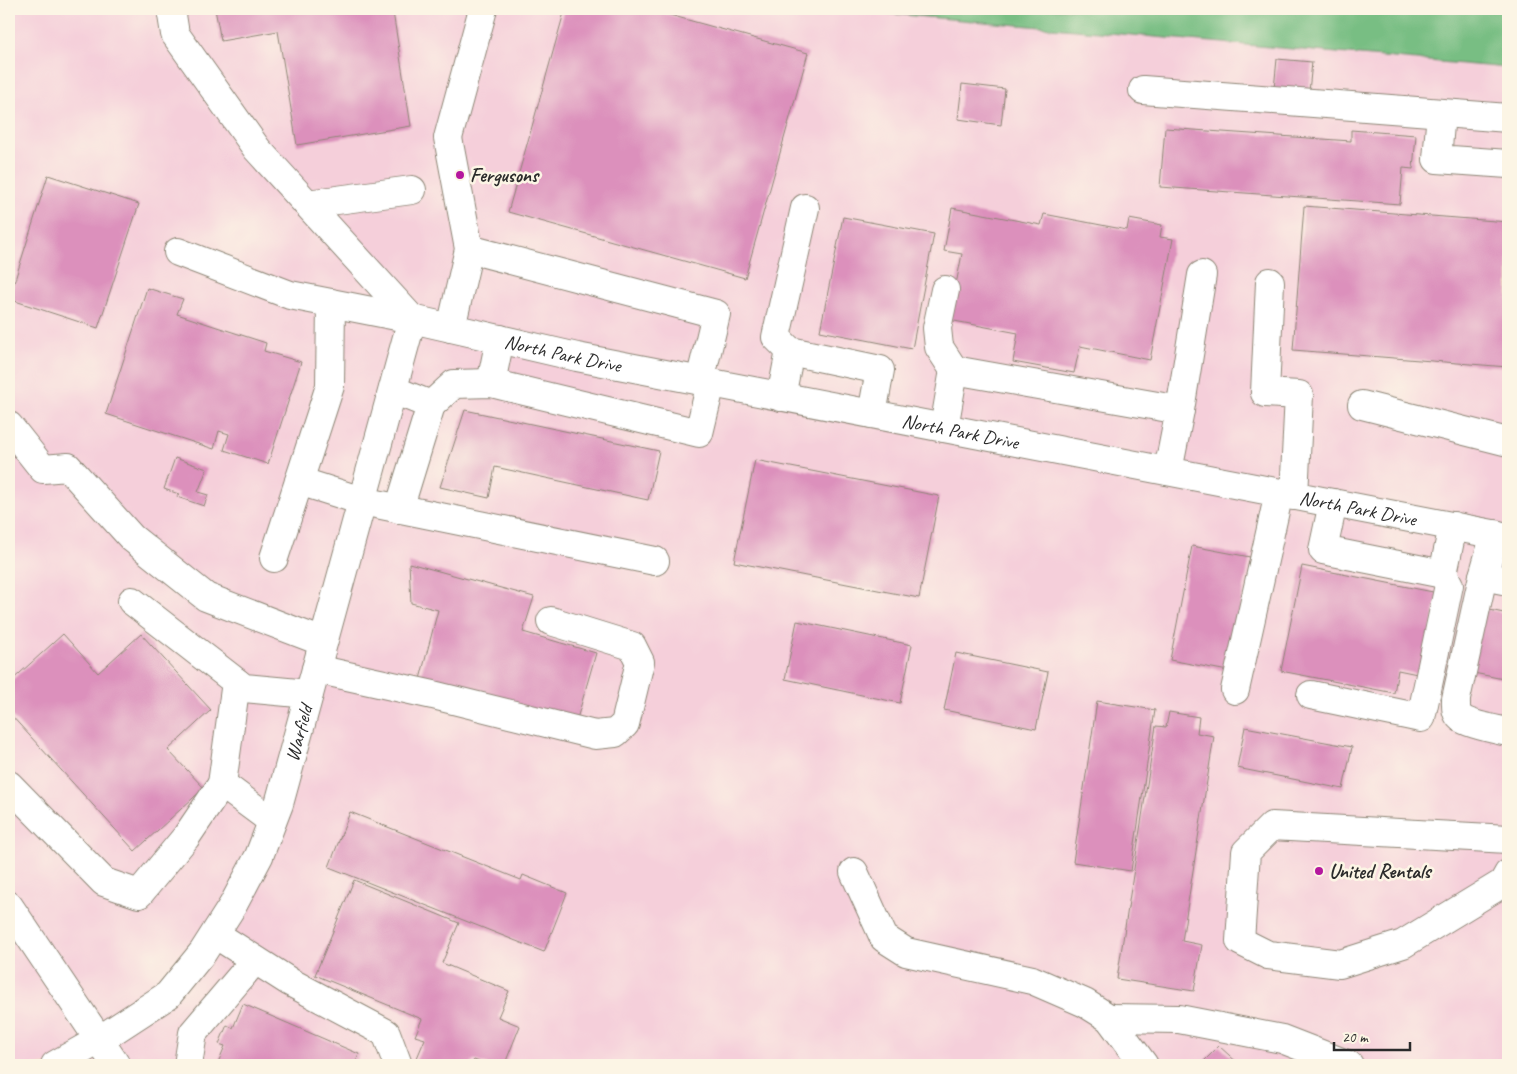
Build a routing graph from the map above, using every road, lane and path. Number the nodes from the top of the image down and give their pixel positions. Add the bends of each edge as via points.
1 (171, 9) edge
2 (483, 9) edge
3 (1143, 90) dead end
4 (1441, 113) junction
5 (1508, 118) edge
6 (1508, 164) edge
7 (412, 190) dead end
8 (307, 204) junction
9 (805, 208) dead end
10 (469, 249) junction
11 (178, 252) dead end
12 (1202, 275) dead end
13 (1270, 282) dead end
14 (945, 290) dead end
15 (331, 303) junction
16 (412, 319) junction
17 (451, 328) junction
18 (500, 339) junction
19 (790, 351) junction
20 (954, 370) junction
21 (705, 382) junction
22 (491, 384) junction
23 (393, 390) junction
24 (782, 396) junction
25 (431, 404) junction
26 (1362, 404) dead end
27 (1180, 410) junction
28 (872, 414) junction
29 (9, 426) edge
30 (944, 428) junction
31 (1508, 442) edge
32 (1168, 471) junction
33 (299, 481) junction
34 (1287, 494) junction
35 (362, 501) junction
36 (1333, 503) junction
37 (399, 509) junction
38 (1453, 526) junction
39 (1502, 536) edge
40 (274, 558) dead end
41 (655, 561) dead end
42 (1443, 574) junction
43 (1496, 579) edge
44 (132, 601) dead end
45 (551, 622) dead end
46 (323, 642) junction
47 (236, 682) junction
48 (313, 682) junction
49 (1235, 690) dead end
50 (1311, 695) dead end
51 (1508, 732) edge
52 (222, 784) junction
53 (9, 785) edge
54 (272, 821) junction
55 (1508, 839) edge
56 (854, 872) dead end
57 (1508, 874) edge
58 (9, 906) edge
59 (215, 934) junction
60 (255, 960) junction
61 (1109, 1018) junction
62 (99, 1040) junction
63 (55, 1065) edge
64 (116, 1065) edge
65 (188, 1065) edge
66 (398, 1065) edge
67 (1144, 1065) edge
68 (1347, 1065) edge

1 - 8 street via 175,34 256,149
2 - 10 street via 448,138
3 - 4 street
4 - 5 street
4 - 6 street via 1437,158
7 - 8 street
8 - 16 street
9 - 19 street via 776,337
10 - 17 street
10 - 21 street via 716,314
11 - 15 street, North Park Drive via 290,295
12 - 27 street
13 - 34 street via 1265,393 1299,395
14 - 20 street via 937,328 939,347
15 - 16 street, North Park Drive
15 - 33 street via 330,386
16 - 17 street, North Park Drive
16 - 23 street, Warfield
17 - 18 street, North Park Drive
18 - 21 street, North Park Drive
18 - 22 street
19 - 24 street
19 - 28 street via 880,370
20 - 27 street
20 - 30 street
21 - 22 street via 699,433
21 - 24 street, North Park Drive
22 - 25 street via 454,384
23 - 25 street
23 - 35 street, Warfield
24 - 28 street, North Park Drive
25 - 37 street
26 - 31 street
27 - 32 street
28 - 30 street, North Park Drive
29 - 46 street via 42,469 68,467 132,538 206,597
30 - 32 street, North Park Drive
32 - 34 street, North Park Drive
33 - 35 street
33 - 40 street
34 - 36 street, North Park Drive
34 - 49 street
35 - 37 street
35 - 46 street, Warfield
36 - 38 street, North Park Drive
36 - 42 street via 1323,550
37 - 41 street
38 - 39 street, North Park Drive
38 - 42 street
39 - 43 street
42 - 50 street via 1450,585 1421,718
43 - 51 street via 1456,699 1456,710 1461,718
44 - 47 street
45 - 48 street via 632,646 640,662 624,724 615,733 595,735 433,696
46 - 48 street, Warfield
47 - 48 street via 244,688
47 - 52 street
48 - 54 street, Warfield
52 - 53 street via 186,837 139,894 104,882
52 - 54 street
54 - 59 street, Warfield via 259,856
55 - 57 street via 1272,826 1246,852 1240,941 1268,955 1340,964 1403,944 1503,883
56 - 61 street via 884,938 906,952 1032,980 1085,1003
58 - 62 street
59 - 60 street
59 - 62 street, Warfield via 168,995
60 - 65 street via 193,1033
60 - 66 street via 386,1033
61 - 67 street
61 - 68 street via 1178,1019 1282,1039
62 - 63 street, Warfield
62 - 64 street

